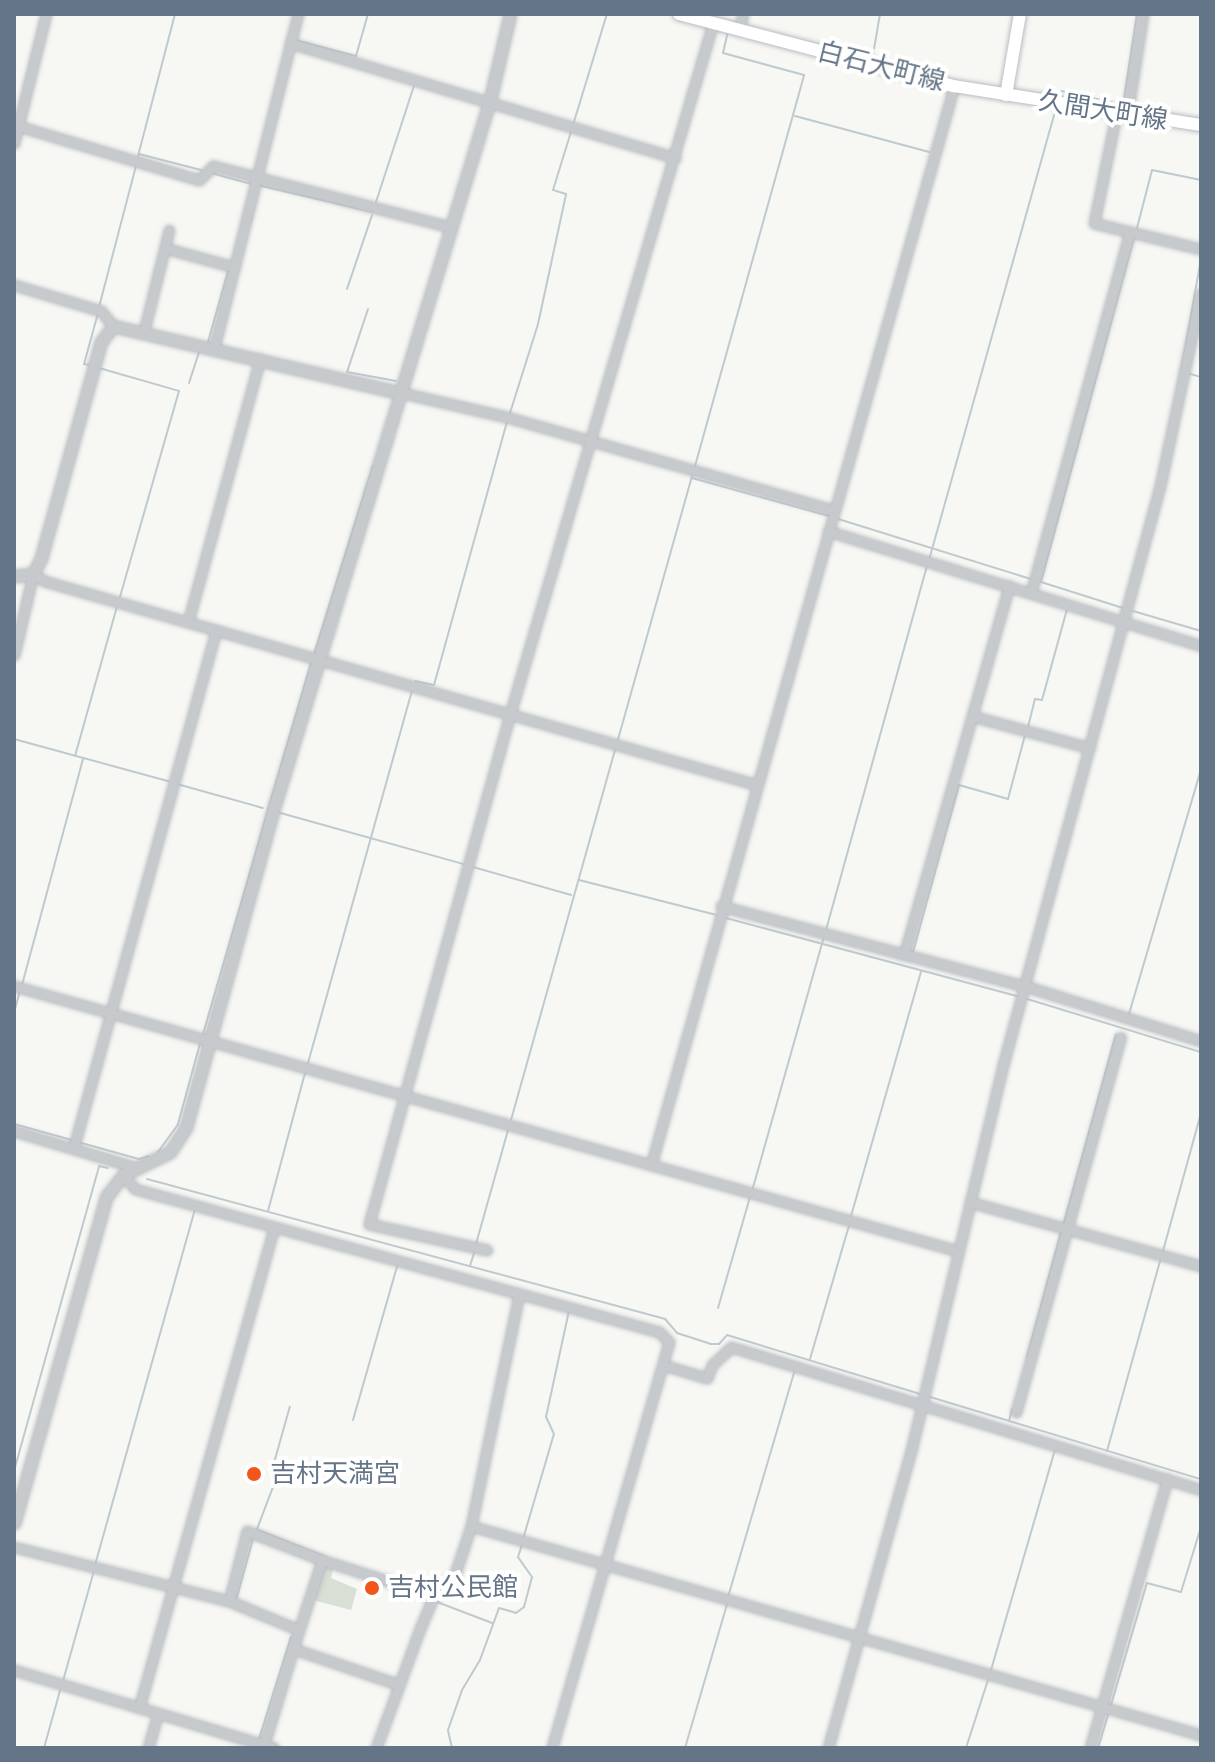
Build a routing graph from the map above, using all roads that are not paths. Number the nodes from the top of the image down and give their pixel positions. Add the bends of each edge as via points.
1 (46, 14) edge
2 (298, 14) edge
3 (510, 14) edge
4 (679, 14) edge
5 (743, 14) edge
6 (1020, 14) edge
7 (1143, 14) edge
8 (727, 27) junction
9 (293, 44) junction
10 (954, 86) junction
11 (1006, 95) junction
12 (490, 100) junction
13 (1121, 116) junction
14 (1201, 125) edge
15 (18, 126) junction
16 (14, 143) edge
17 (675, 158) junction
18 (253, 182) junction
19 (450, 227) junction
20 (169, 230) dead end
21 (1134, 233) junction
22 (165, 248) junction
23 (1200, 249) edge
24 (231, 266) junction
25 (14, 285) edge
26 (1201, 293) edge
27 (113, 326) junction
28 (144, 331) junction
29 (208, 346) junction
30 (260, 359) junction
31 (402, 393) junction
32 (591, 441) junction
33 (831, 519) junction
34 (33, 574) junction
35 (14, 576) edge
36 (1033, 584) junction
37 (1009, 586) junction
38 (188, 622) junction
39 (1124, 622) junction
40 (216, 630) junction
41 (1201, 646) edge
42 (14, 655) edge
43 (316, 658) junction
44 (510, 714) junction
45 (972, 716) junction
46 (1090, 748) junction
47 (754, 784) junction
48 (720, 913) junction
49 (909, 956) junction
50 (19, 988) edge
51 (1022, 994) junction
52 (110, 1013) junction
53 (1121, 1037) dead end
54 (204, 1039) junction
55 (1201, 1041) edge
56 (404, 1096) junction
57 (14, 1131) edge
58 (75, 1143) junction
59 (651, 1165) junction
60 (130, 1171) junction
61 (970, 1202) junction
62 (274, 1227) junction
63 (1064, 1228) junction
64 (481, 1248) dead end
65 (958, 1251) junction
66 (1201, 1266) edge
67 (519, 1294) junction
68 (663, 1365) junction
69 (924, 1400) junction
70 (1016, 1412) dead end
71 (1167, 1479) junction
72 (1201, 1490) edge
73 (14, 1523) edge
74 (471, 1526) junction
75 (14, 1547) edge
76 (322, 1560) junction
77 (605, 1564) junction
78 (173, 1588) junction
79 (434, 1596) junction
80 (229, 1601) junction
81 (299, 1630) junction
82 (859, 1637) junction
83 (294, 1649) junction
84 (14, 1670) edge
85 (397, 1684) junction
86 (139, 1708) junction
87 (1107, 1708) junction
88 (158, 1713) junction
89 (1201, 1735) edge
90 (263, 1745) edge
91 (148, 1748) edge
92 (376, 1748) edge
93 (552, 1748) edge
94 (828, 1748) edge
95 (1090, 1748) edge

1 - 15 street
2 - 9 street
3 - 12 street
4 - 8 main road, 白石大町線
5 - 8 street
6 - 11 main road
7 - 13 street
8 - 10 main road, 白石大町線
8 - 17 street
9 - 12 street
9 - 18 street
10 - 11 main road, 白石大町線
10 - 33 street
11 - 13 main road, 久間大町線
12 - 17 street
12 - 19 street
13 - 14 main road, 久間大町線
13 - 21 street via 1094,223
15 - 16 street
15 - 18 street via 199,180 213,166
17 - 32 street
18 - 19 street via 372,205
18 - 24 street via 247,221
19 - 31 street
20 - 22 street
21 - 23 street
21 - 36 street
22 - 24 street
22 - 28 street
24 - 29 street
25 - 27 street via 98,310
26 - 39 street
27 - 28 street
27 - 34 street via 94,367
28 - 29 street
29 - 30 street
30 - 31 street
30 - 38 street
31 - 32 street
31 - 43 street
32 - 33 street via 699,471
32 - 44 street
33 - 37 street via 928,562
33 - 47 street
34 - 35 street
34 - 38 street
34 - 42 street
36 - 37 street
36 - 39 street via 1069,605
37 - 45 street
38 - 40 street
39 - 41 street
39 - 46 street
40 - 43 street
40 - 52 street
43 - 44 street
43 - 54 street
44 - 47 street
44 - 56 street
45 - 46 street
45 - 49 street
46 - 51 street
47 - 48 street
48 - 49 street
48 - 59 street
49 - 51 street
50 - 52 street
51 - 55 street via 1128,1017
51 - 61 street
52 - 54 street
52 - 58 street
53 - 63 street
54 - 56 street
54 - 60 street via 179,1142 160,1159
56 - 59 street
56 - 64 street via 369,1224 462,1249 464,1243
57 - 58 street
58 - 60 street
59 - 65 street
60 - 62 street via 135,1189
60 - 73 street via 99,1216
61 - 63 street
61 - 65 street
62 - 67 street
62 - 78 street
63 - 66 street
63 - 70 street
65 - 69 street
67 - 68 street via 659,1332 669,1342
67 - 74 street
68 - 69 street via 707,1378 712,1365 731,1347
68 - 77 street
69 - 71 street
69 - 82 street
71 - 72 street
71 - 87 street
74 - 77 street
74 - 79 street via 455,1574
75 - 78 street
76 - 79 street
76 - 80 street via 247,1531
76 - 81 street
77 - 82 street
77 - 93 street
78 - 80 street
78 - 86 street
79 - 85 street
80 - 81 street
81 - 83 street
82 - 87 street
82 - 94 street
83 - 85 street
83 - 90 street
84 - 86 street
85 - 92 street
86 - 88 street
87 - 89 street
87 - 95 street
88 - 90 street
88 - 91 street

